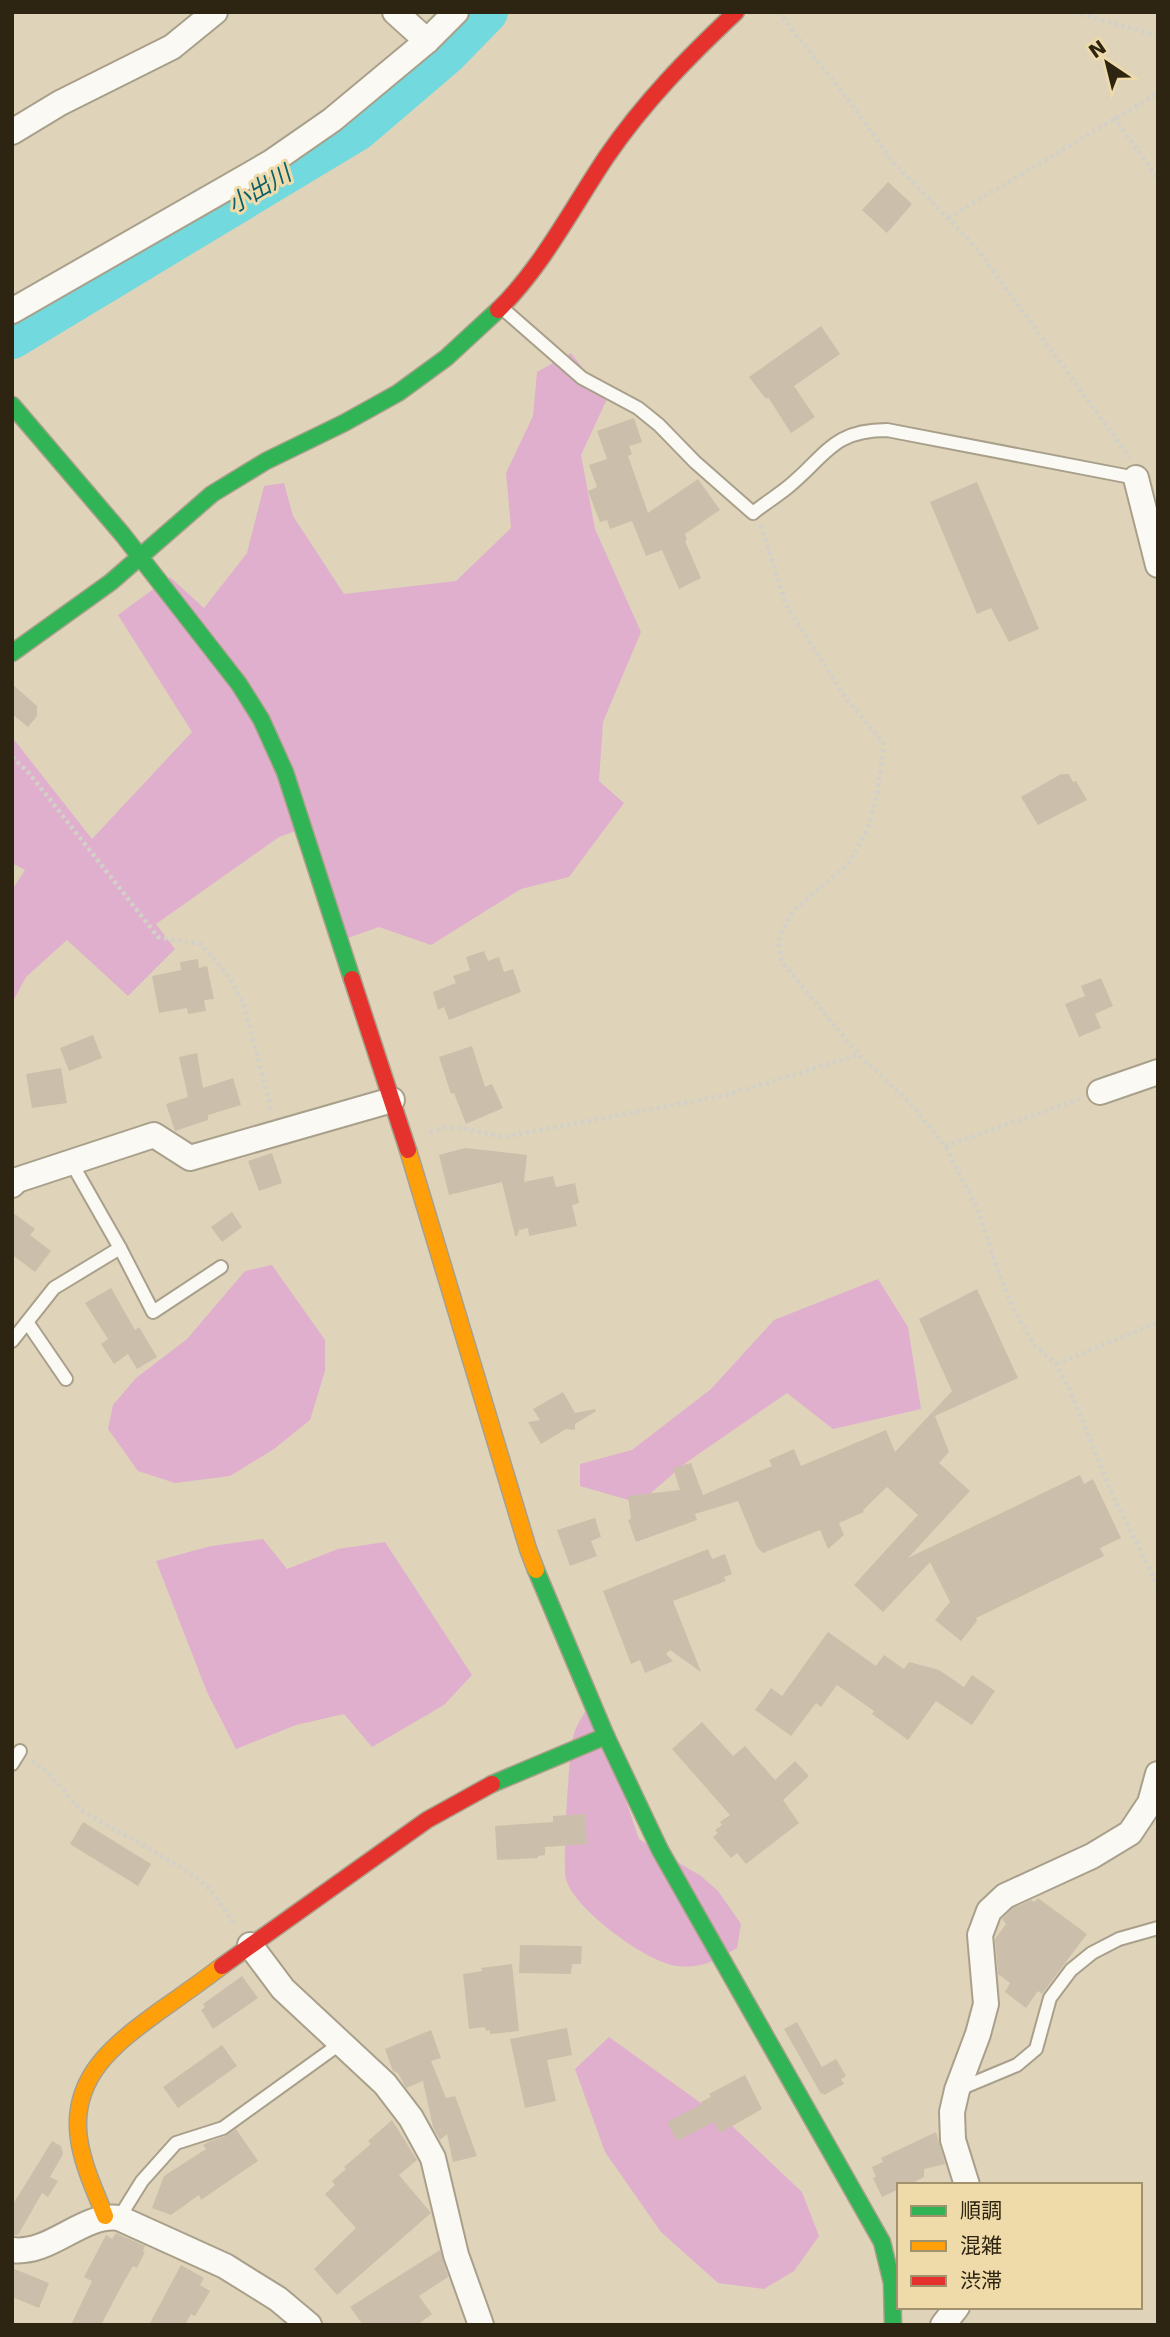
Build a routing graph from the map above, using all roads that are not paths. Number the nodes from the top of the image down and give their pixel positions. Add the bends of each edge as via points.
1 (215, 12) edge
2 (395, 12) edge
3 (456, 12) edge
4 (736, 12) edge
5 (427, 41) junction
6 (12, 132) edge
7 (501, 307) junction
8 (12, 311) edge
9 (12, 405) edge
10 (1136, 478) joint
11 (139, 555) junction
12 (1158, 565) edge
13 (12, 653) edge
14 (1158, 1072) edge
15 (1100, 1093) road end
16 (391, 1100) junction
17 (71, 1163) junction
18 (12, 1185) edge
19 (120, 1248) junction
20 (221, 1267) dead end
21 (27, 1322) junction
22 (12, 1341) edge
23 (66, 1379) dead end
24 (606, 1736) junction
25 (20, 1751) road end
26 (12, 1764) edge
27 (1158, 1774) edge
28 (1158, 1928) edge
29 (250, 1945) junction
30 (341, 2043) junction
31 (957, 2090) junction
32 (966, 2183) edge
33 (112, 2217) junction
34 (12, 2250) edge
35 (955, 2309) edge
36 (309, 2325) edge
37 (481, 2325) edge
38 (892, 2325) edge
39 (943, 2325) edge

1 - 6 street via 172,47
2 - 5 street
3 - 5 street
4 - 7 street via 641,109 546,252
5 - 8 street via 332,120 270,163
7 - 10 lane via 582,378 638,408 659,425 752,513 788,488 835,442 862,430 887,430
7 - 11 street via 446,358 398,393 234,481
9 - 11 street
10 - 12 street
11 - 13 street via 111,582
11 - 16 street via 261,719 285,772
14 - 15 street
16 - 17 street via 190,1158 154,1135
16 - 24 street via 528,1549
17 - 18 street
17 - 19 lane
19 - 20 lane via 153,1312
19 - 21 lane via 54,1288
21 - 22 lane
21 - 23 lane
24 - 29 street via 490,1785 426,1820
24 - 38 street via 660,1850 882,2242 891,2274
25 - 26 lane
27 - 31 street via 1150,1802 1130,1833 1092,1856 1004,1896 989,1911 980,1935 986,2004
28 - 31 lane via 1119,1939 1092,1953 1071,1970 1050,1998 1036,2049 1017,2065
29 - 30 street via 282,1989
29 - 33 street via 136,2028 101,2060 82,2091 80,2151
30 - 33 lane via 223,2128 176,2143
30 - 37 street via 385,2084 433,2158 456,2255
31 - 32 street via 953,2140
33 - 34 street via 22,2252
33 - 36 street via 225,2266
35 - 39 street

